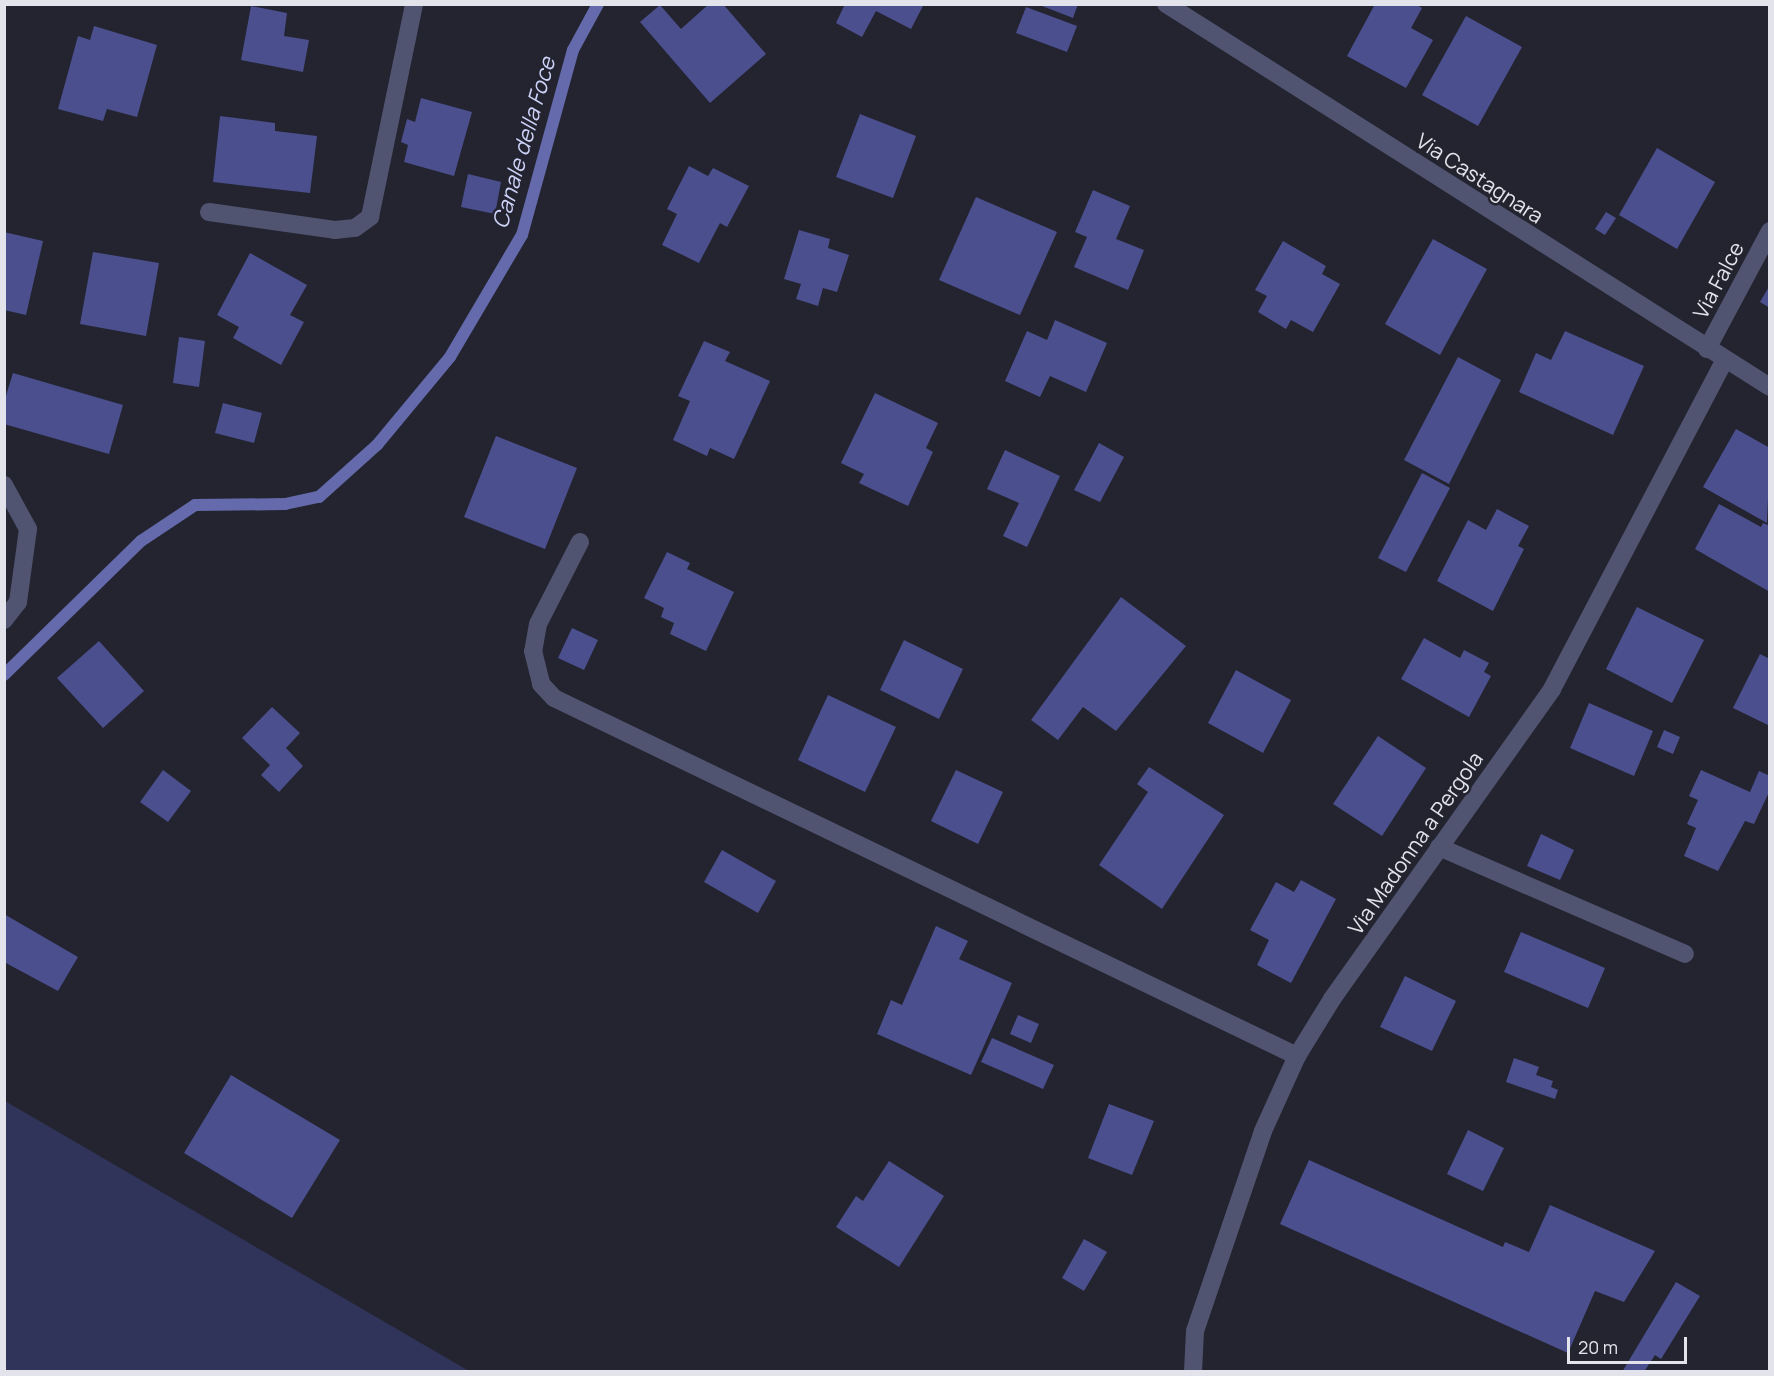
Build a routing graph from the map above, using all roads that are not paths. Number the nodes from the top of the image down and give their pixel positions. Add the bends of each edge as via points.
1 (414, 4) edge
2 (1166, 4) edge
3 (209, 212) dead end
4 (1770, 231) edge
5 (1707, 349) junction
6 (1725, 360) junction
7 (1770, 387) edge
8 (4, 486) edge
9 (580, 542) dead end
10 (4, 620) edge
11 (1438, 848) junction
12 (1685, 954) dead end
13 (1297, 1056) junction
14 (1193, 1371) edge

1 - 3 street via 370,217 355,228 335,230
2 - 5 street, Via Castagnara
4 - 5 street, Via Falce
5 - 6 street, Via Castagnara
6 - 7 street, Via Castagnara
6 - 11 street, Via Madonna a Pergola via 1552,689
8 - 10 street via 28,529 18,602
9 - 13 street via 538,624 533,651 541,684 554,698
11 - 12 street
11 - 13 street, Via Madonna a Pergola
13 - 14 street, Via Madonna a Pergola via 1263,1131 1195,1331

